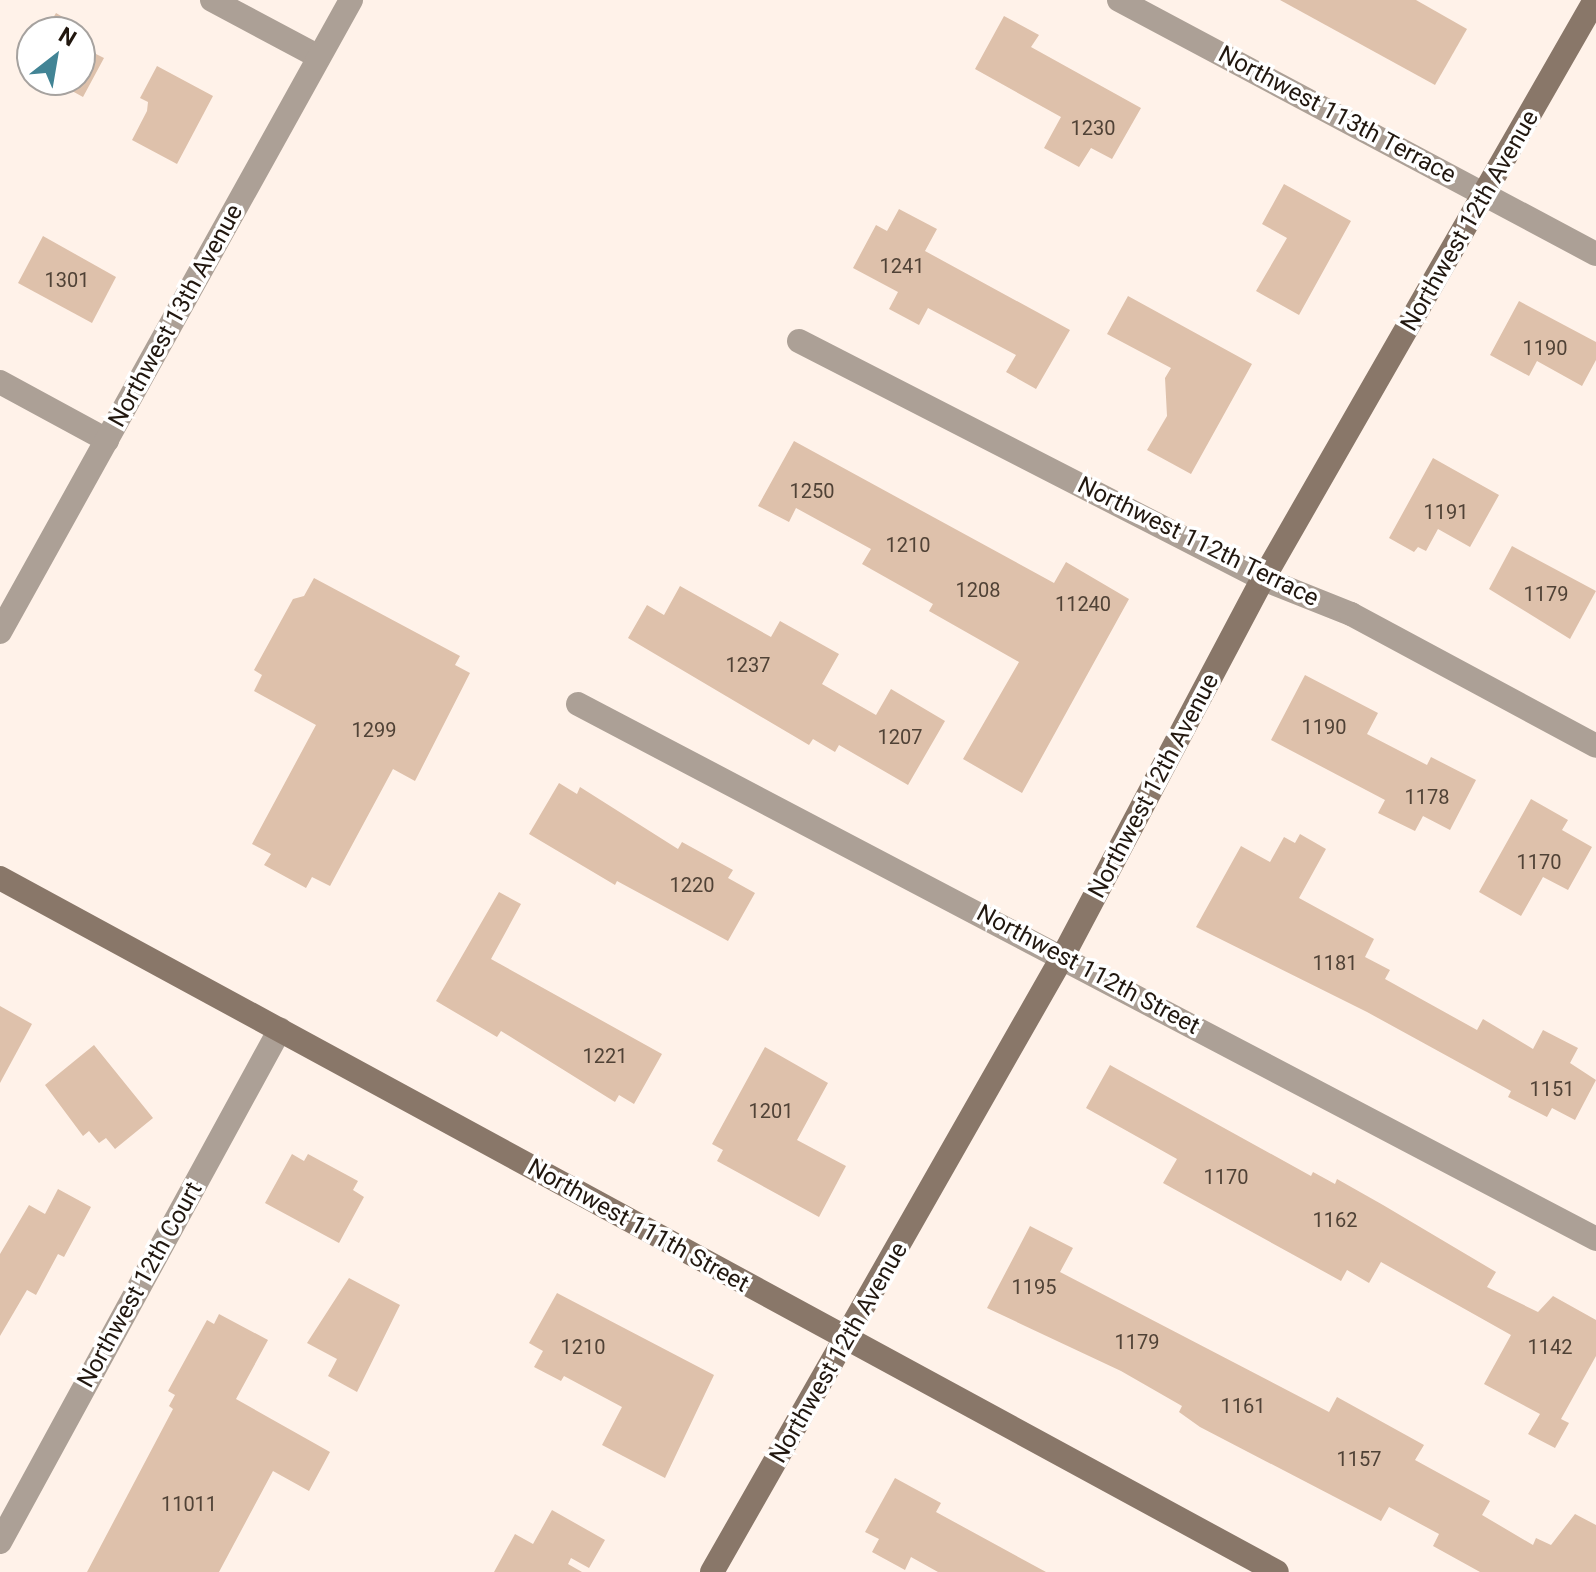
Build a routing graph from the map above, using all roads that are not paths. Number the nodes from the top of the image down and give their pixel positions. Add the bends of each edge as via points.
1 (212, 0) edge
2 (351, 0) edge
3 (1119, 0) edge
4 (1595, 0) edge
5 (319, 57) junction
6 (1487, 195) junction
7 (1596, 254) edge
8 (799, 341) dead end
9 (0, 382) edge
10 (107, 440) junction
11 (1263, 579) junction
12 (0, 632) edge
13 (578, 704) dead end
14 (1596, 746) edge
15 (0, 878) edge
16 (1063, 956) junction
17 (280, 1029) junction
18 (1596, 1239) edge
19 (847, 1341) junction
20 (0, 1542) edge
21 (712, 1572) edge
22 (1277, 1572) edge

1 - 5 street
2 - 5 street, Northwest 13th Avenue
3 - 6 street, Northwest 113th Terrace
4 - 6 street, Northwest 12th Avenue
5 - 10 street, Northwest 13th Avenue
6 - 7 street, Northwest 113th Terrace
6 - 11 street, Northwest 12th Avenue
8 - 11 street, Northwest 112th Terrace
9 - 10 street
10 - 12 street, Northwest 13th Avenue
11 - 14 street, Northwest 112th Terrace via 1351,614
11 - 16 street, Northwest 12th Avenue
13 - 16 street, Northwest 112th Street
15 - 17 street, Northwest 111th Street
16 - 18 street, Northwest 112th Street
16 - 19 street, Northwest 12th Avenue
17 - 19 street, Northwest 111th Street
17 - 20 street, Northwest 12th Court
19 - 21 street, Northwest 12th Avenue
19 - 22 street, Northwest 111th Street

